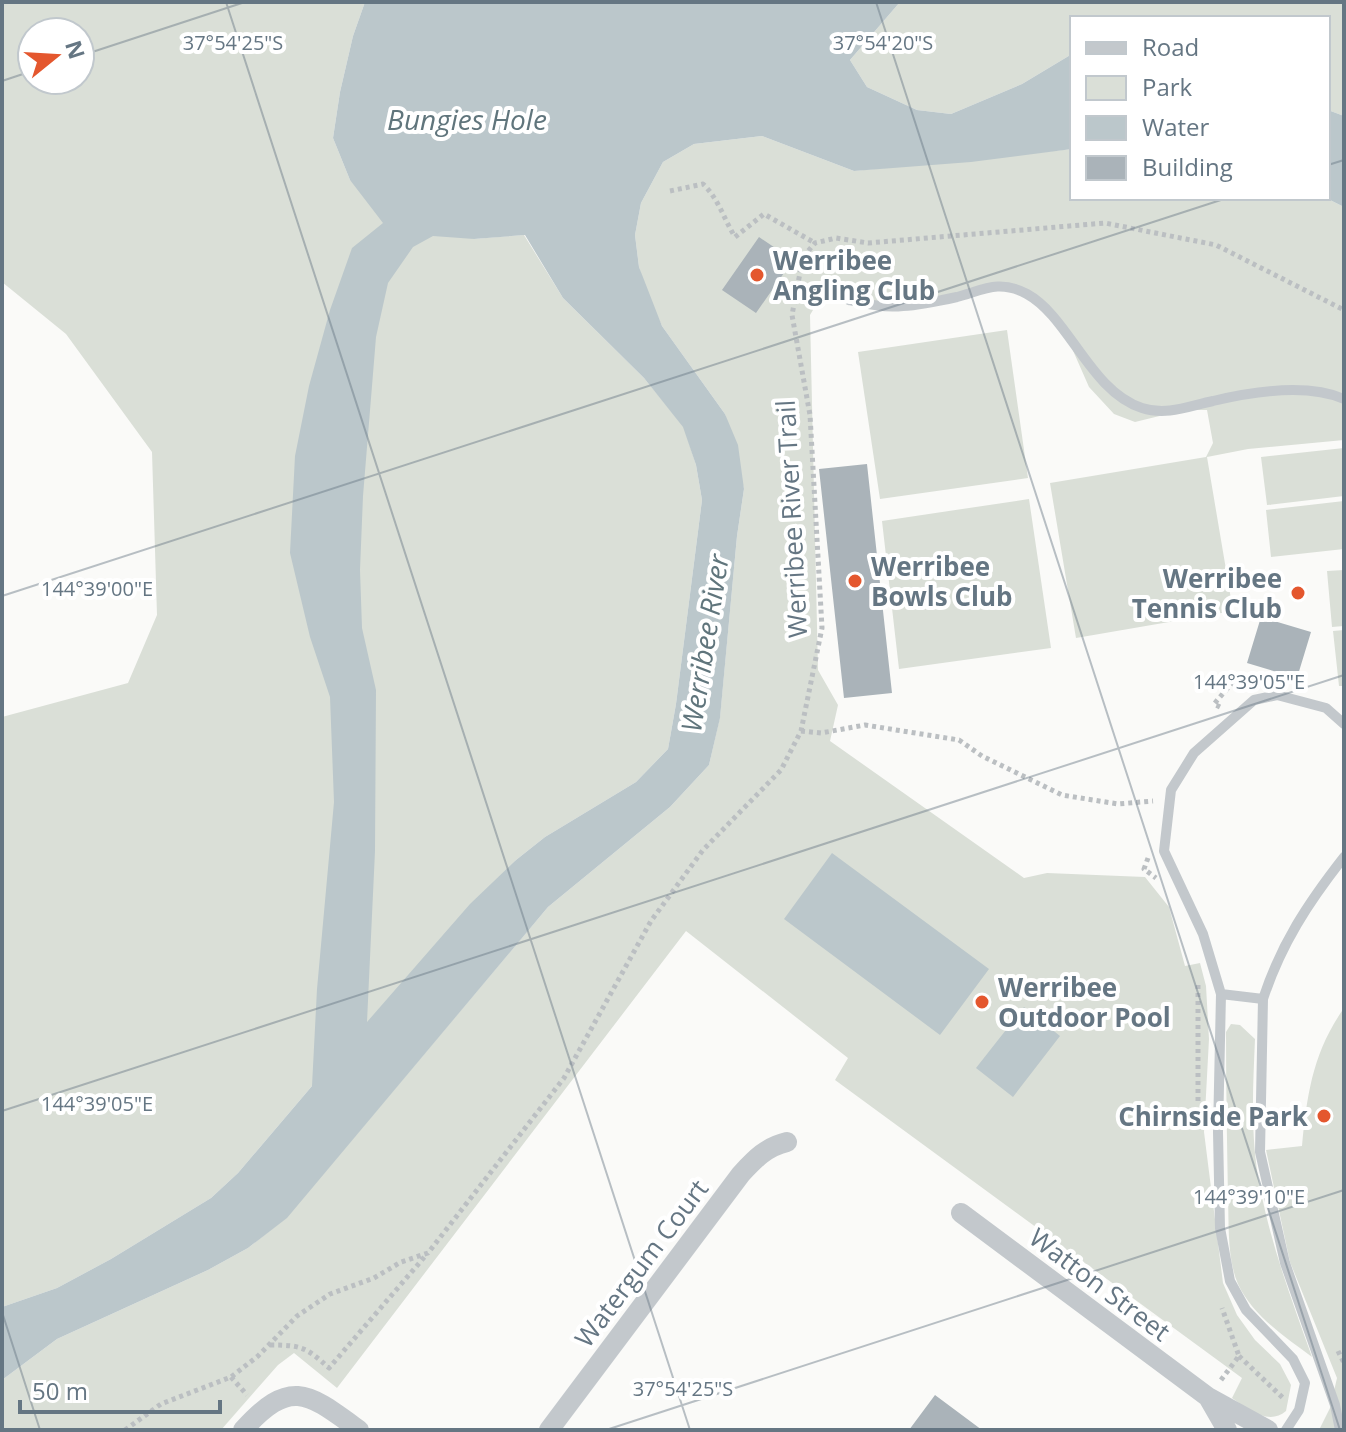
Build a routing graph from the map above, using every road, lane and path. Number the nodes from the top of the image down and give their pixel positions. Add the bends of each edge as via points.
1 (670, 191) dead end
2 (815, 243) junction
3 (796, 285) junction
4 (849, 300) joint
5 (1344, 310) edge
6 (1344, 399) edge
7 (1344, 724) edge
8 (801, 731) junction
9 (1157, 809) dead end
10 (1151, 848) dead end
11 (1344, 857) edge
12 (1164, 885) dead end
13 (1198, 981) dead end
14 (1221, 994) junction
15 (1263, 999) junction
16 (1199, 1118) dead end
17 (787, 1142) dead end
18 (961, 1213) dead end
19 (428, 1253) junction
20 (1220, 1304) dead end
21 (269, 1345) junction
22 (1337, 1350) dead end
23 (1344, 1363) edge
24 (1208, 1397) junction
25 (125, 1430) edge
26 (243, 1430) edge
27 (359, 1430) edge
28 (549, 1430) edge
29 (1227, 1430) edge
30 (1268, 1430) edge
31 (1274, 1430) edge
32 (1284, 1430) edge
33 (1340, 1430) edge

1 - 2 path via 703,184 716,196 735,237 764,214
2 - 3 path, Werribee River Trail via 803,257
2 - 5 path via 1105,223 1216,245
3 - 4 path
3 - 8 path, Werribee River Trail via 792,315 810,415 822,628
4 - 6 lane via 904,306 1006,286 1044,308 1117,395 1141,408 1184,410 1214,400 1292,390
7 - 14 lane via 1326,708 1277,695 1254,700 1194,753 1171,790 1164,851 1203,934
8 - 9 path via 865,725 959,740 1062,795 1118,804 1157,800
8 - 19 path, Werribee River Trail via 781,770 703,850 651,921 564,1078
10 - 12 path via 1144,869
11 - 15 lane via 1282,948
13 - 16 path
14 - 15 lane
14 - 32 lane via 1220,1228 1230,1281 1246,1310 1293,1359 1305,1383 1299,1410
15 - 33 lane via 1260,1152 1285,1263
17 - 28 street, Watergum Court via 757,1156 741,1174
18 - 24 street, Watton Street
19 - 21 path via 330,1294 297,1316
19 - 21 path, Werribee River Trail via 329,1368 309,1349
20 - 24 path via 1239,1356
21 - 25 path via 231,1377 161,1404
22 - 23 path
24 - 29 street, Watton Street
24 - 30 street, Watton Street
26 - 27 street via 281,1398 305,1395
31 - 32 street

